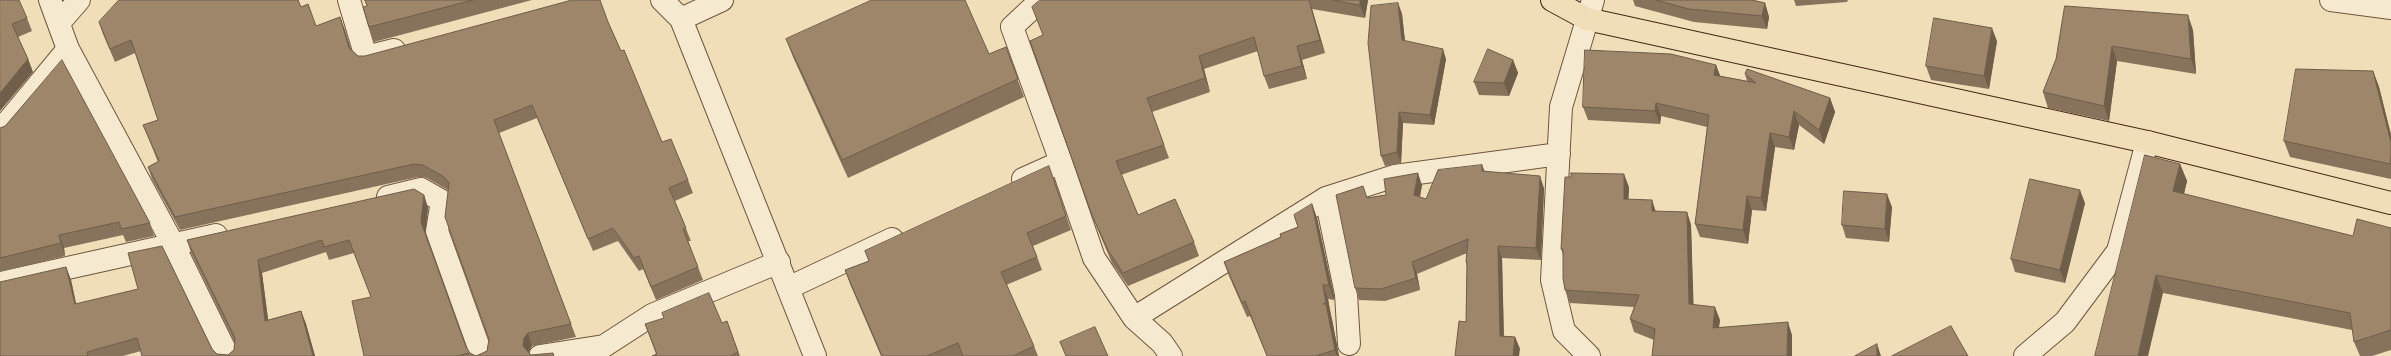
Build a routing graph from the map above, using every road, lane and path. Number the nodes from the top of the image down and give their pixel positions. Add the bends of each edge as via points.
1 (50, 0) edge
2 (79, 0) edge
3 (349, 0) edge
4 (662, 0) edge
5 (722, 0) edge
6 (1041, 0) edge
7 (1552, 0) edge
8 (2331, 0) edge
9 (2391, 8) edge
10 (1590, 9) edge
11 (681, 19) junction
12 (59, 23) junction
13 (411, 45) edge
14 (68, 49) junction
15 (0, 131) edge
16 (2147, 142) junction
17 (1559, 154) junction
18 (1061, 162) junction
19 (1003, 189) edge
20 (1326, 198) junction
21 (366, 201) edge
22 (2391, 203) edge
23 (235, 231) edge
24 (908, 231) edge
25 (172, 244) junction
26 (779, 262) junction
27 (0, 283) edge
28 (788, 288) junction
29 (1134, 318) junction
30 (1350, 344) dead end
31 (605, 351) edge
32 (228, 356) edge
33 (482, 356) edge
34 (540, 356) edge
35 (815, 356) edge
36 (1170, 356) edge
37 (1589, 356) edge
38 (2025, 356) edge

1 - 12 street
2 - 12 street
3 - 13 street via 366,57
4 - 11 street
5 - 11 street
6 - 18 street via 1012,27
7 - 10 main road
8 - 9 street
10 - 16 main road
10 - 17 street via 1562,107
11 - 26 street
12 - 14 street
14 - 15 street
14 - 25 street
16 - 22 main road
16 - 38 street via 2118,251 2065,322
17 - 20 street via 1395,176
17 - 37 street via 1552,280 1564,331
18 - 19 street
18 - 29 street via 1094,258
20 - 29 street
20 - 30 street via 1346,294
21 - 33 street via 421,189 442,201 437,231
23 - 25 street
24 - 28 street
25 - 27 street
25 - 32 street
26 - 28 street
26 - 31 street via 652,315
28 - 35 street
29 - 36 street via 1162,343
31 - 34 street

